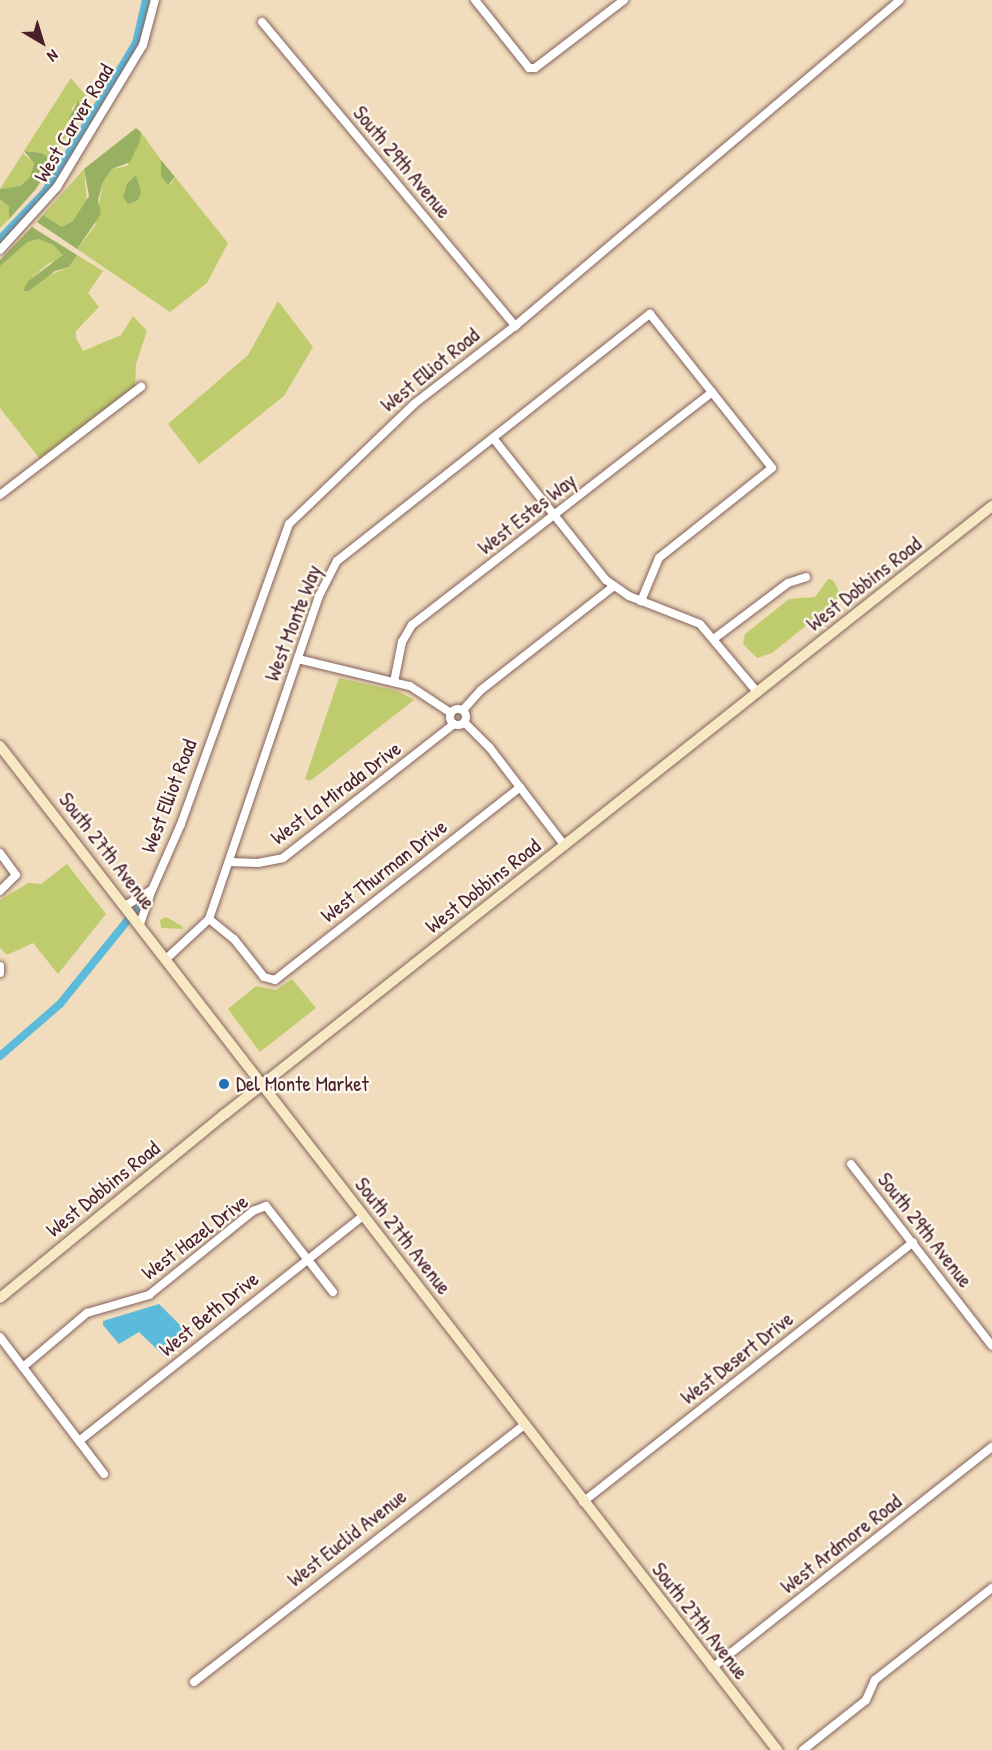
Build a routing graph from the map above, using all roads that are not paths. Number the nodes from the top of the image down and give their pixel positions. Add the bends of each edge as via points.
1 (155, 0) edge
2 (475, 0) edge
3 (624, 0) edge
4 (900, 0) edge
5 (262, 22) dead end
6 (0, 250) edge
7 (515, 326) junction
8 (141, 387) dead end
9 (712, 392) junction
10 (493, 438) junction
11 (0, 495) edge
12 (992, 506) edge
13 (554, 516) junction
14 (806, 577) dead end
15 (614, 586) junction
16 (641, 601) junction
17 (715, 638) junction
18 (298, 659) junction
19 (394, 682) junction
20 (758, 693) junction
21 (463, 710) junction
22 (451, 712) junction
23 (464, 722) junction
24 (454, 724) junction
25 (0, 746) edge
26 (520, 787) junction
27 (565, 846) junction
28 (0, 853) edge
29 (229, 862) junction
30 (152, 890) junction
31 (0, 891) edge
32 (132, 916) junction
33 (209, 919) junction
34 (166, 959) junction
35 (263, 1085) junction
36 (851, 1164) dead end
37 (363, 1216) junction
38 (913, 1242) junction
39 (308, 1258) junction
40 (333, 1292) dead end
41 (0, 1298) edge
42 (0, 1337) edge
43 (992, 1346) edge
44 (23, 1367) junction
45 (524, 1425) junction
46 (79, 1441) junction
47 (992, 1447) edge
48 (104, 1474) dead end
49 (583, 1502) junction
50 (992, 1588) edge
51 (712, 1668) junction
52 (194, 1682) dead end
53 (777, 1750) edge
54 (802, 1750) edge

1 - 6 street, West Carver Road via 143,45 57,187
2 - 3 street via 529,68 539,67
4 - 7 street, West Elliot Road
5 - 7 street, South 29th Avenue
7 - 30 street, West Elliot Road via 381,433 289,524 181,824
8 - 11 street
9 - 10 street, West Monte Way via 650,314
9 - 13 street, West Estes Way
9 - 16 street via 772,468 659,558
10 - 13 street
10 - 18 street, West Monte Way via 337,561 325,579
12 - 20 main road, West Dobbins Road
13 - 15 street
13 - 19 street, West Estes Way via 412,625 402,642
14 - 17 street via 788,583
15 - 16 street
15 - 21 street via 482,690
16 - 17 street via 688,616
17 - 20 street
18 - 19 street
18 - 29 street, West Monte Way
19 - 22 street via 425,694
20 - 27 main road, West Dobbins Road
21 - 22 street
21 - 23 street
22 - 24 street
23 - 24 street
23 - 26 street
24 - 29 street, West La Mirada Drive via 283,858 258,863
25 - 32 main road, South 27th Avenue
26 - 27 street
26 - 33 street, West Thurman Drive via 270,982 234,939
27 - 35 main road, West Dobbins Road
28 - 31 street via 16,875
29 - 33 street, West Monte Way
30 - 32 street
30 - 32 street, West Elliot Road
32 - 34 main road, South 27th Avenue
33 - 34 street, West Monte Way
34 - 35 main road, South 27th Avenue
35 - 37 main road, South 27th Avenue
35 - 41 main road, West Dobbins Road
36 - 38 street, South 29th Avenue
37 - 39 street, West Beth Drive
37 - 45 main road, South 27th Avenue
38 - 43 street, South 29th Avenue
38 - 49 street, West Desert Drive
39 - 40 street
39 - 44 street, West Hazel Drive via 266,1206 253,1211 149,1295 87,1313
39 - 46 street, West Beth Drive
42 - 44 street
44 - 46 street
45 - 49 main road, South 27th Avenue
45 - 52 street, West Euclid Avenue
46 - 48 street
47 - 51 street, West Ardmore Road
49 - 51 main road, South 27th Avenue
50 - 54 street via 875,1680 866,1700
51 - 53 main road, South 27th Avenue

